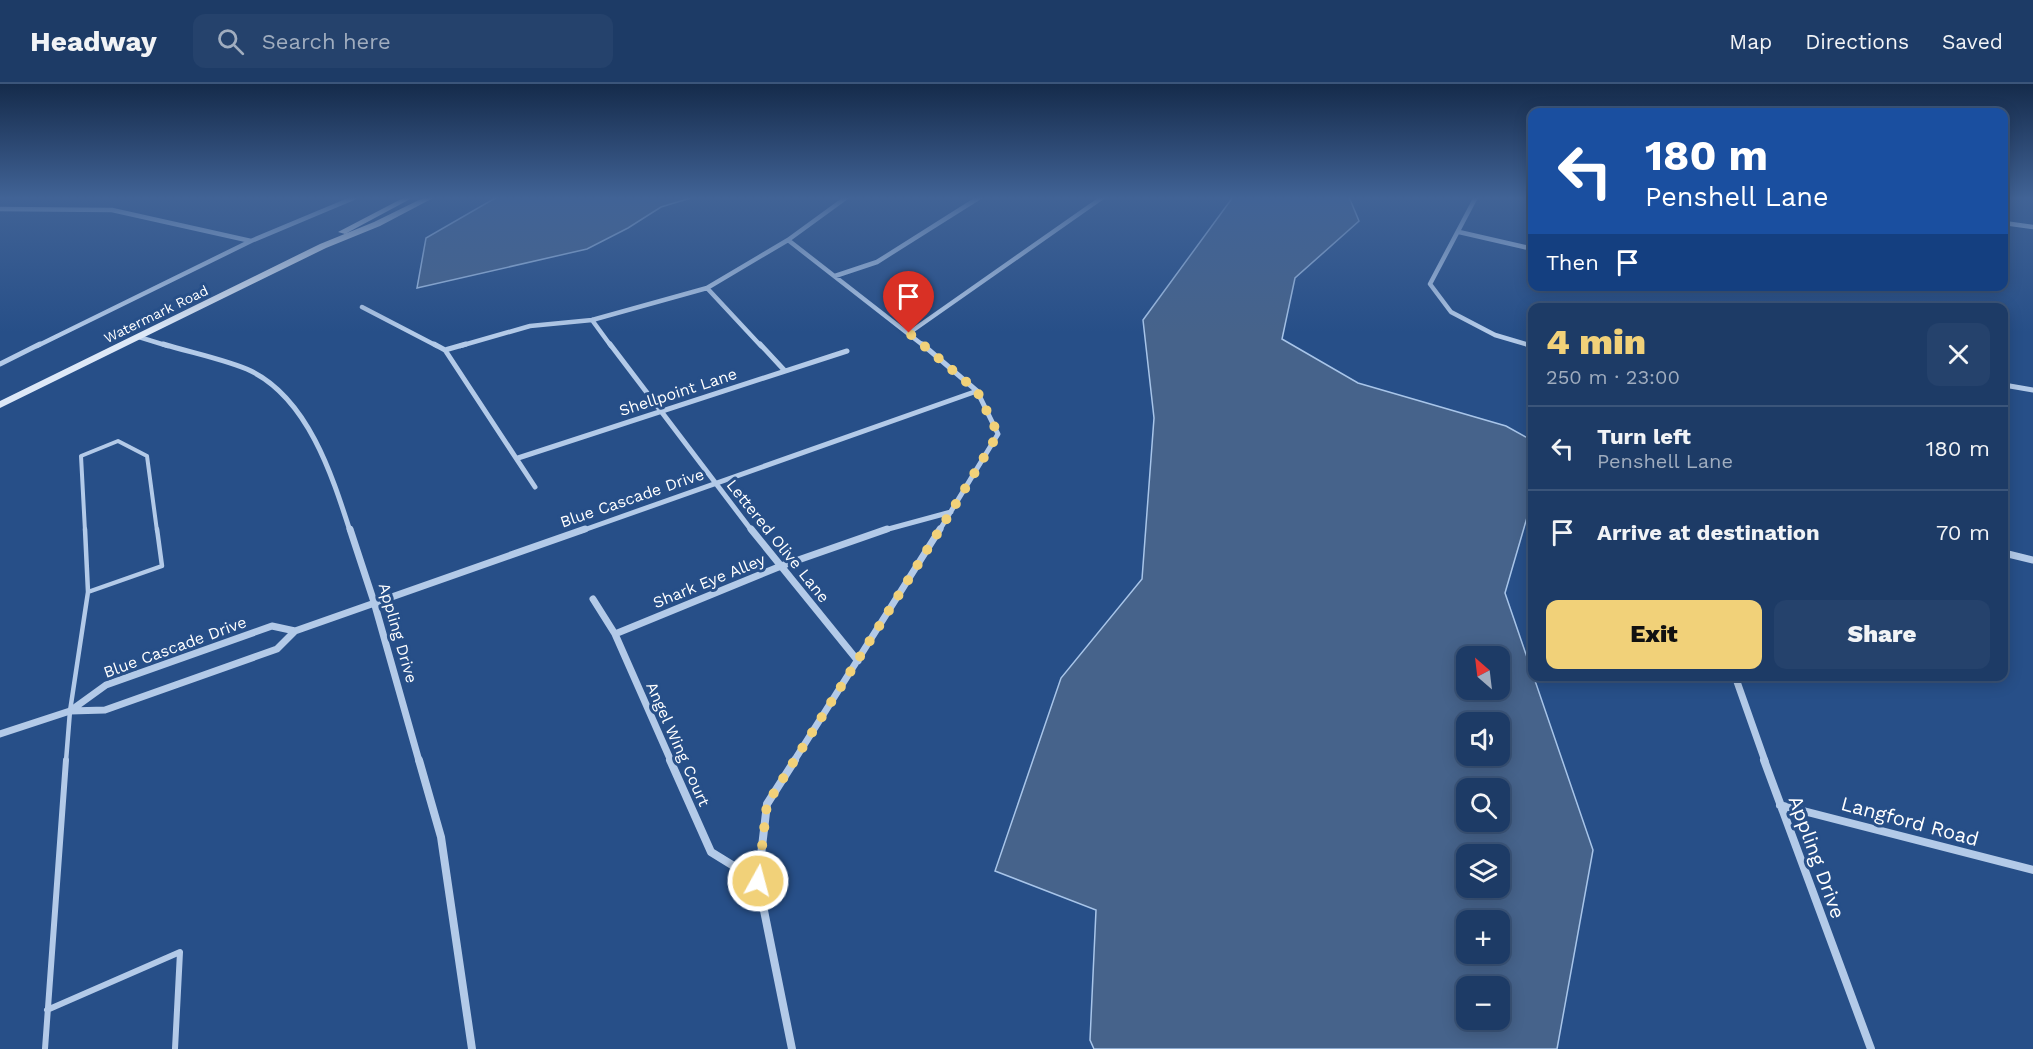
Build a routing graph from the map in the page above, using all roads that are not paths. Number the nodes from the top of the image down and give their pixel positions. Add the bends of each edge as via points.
1 (249, 242) edge
2 (329, 242) edge
3 (333, 242) edge
4 (785, 242) edge
5 (791, 242) edge
6 (906, 242) edge
7 (1039, 242) edge
8 (1453, 242) edge
9 (1503, 242) edge
10 (323, 246) junction
11 (1528, 248) edge
12 (835, 276) junction
13 (707, 288) junction
14 (362, 308) dead end
15 (592, 320) junction
16 (909, 333) junction
17 (139, 337) junction
18 (1528, 344) edge
19 (445, 350) junction
20 (847, 351) dead end
21 (0, 364) edge
22 (785, 370) junction
23 (2008, 386) edge
24 (2033, 390) edge
25 (977, 391) junction
26 (0, 405) edge
27 (661, 412) junction
28 (518, 458) junction
29 (714, 483) junction
30 (535, 487) dead end
31 (951, 512) junction
32 (2008, 555) edge
33 (2033, 560) edge
34 (782, 566) junction
35 (88, 592) junction
36 (592, 599) dead end
37 (374, 602) junction
38 (295, 631) junction
39 (615, 634) junction
40 (858, 661) junction
41 (1737, 681) edge
42 (70, 711) junction
43 (0, 734) edge
44 (1779, 804) junction
45 (2033, 870) edge
46 (758, 881) junction
47 (47, 1010) junction
48 (45, 1049) edge
49 (175, 1049) edge
50 (472, 1049) edge
51 (792, 1049) edge
52 (1871, 1049) edge

1 - 21 street
2 - 10 street, Watermark Road
3 - 10 street, Watermark Road
4 - 13 street
5 - 12 street
6 - 12 street via 878,262
7 - 16 street
8 - 18 street via 1430,284 1450,312 1495,334
9 - 11 street
10 - 17 street, Watermark Road
12 - 16 street
13 - 15 street
13 - 22 street
14 - 19 street
15 - 19 street via 530,326
15 - 27 street, Lettered Olive Lane
16 - 25 street
17 - 26 street, Watermark Road
17 - 37 street, Appling Drive via 251,371 288,398 328,464
19 - 28 street
20 - 22 street, Shellpoint Lane
22 - 27 street, Shellpoint Lane
23 - 24 street
25 - 29 street, Blue Cascade Drive
25 - 31 street via 998,434
27 - 28 street, Shellpoint Lane
27 - 29 street, Lettered Olive Lane
28 - 30 street
29 - 34 street, Lettered Olive Lane
29 - 37 street, Blue Cascade Drive
31 - 34 street, Shark Eye Alley via 868,534
31 - 40 street
32 - 33 street
34 - 39 street, Shark Eye Alley
34 - 40 street, Lettered Olive Lane
35 - 35 lane via 81,456 118,441 147,456 162,566
35 - 42 lane
36 - 39 street, Angel Wing Court
37 - 38 street, Blue Cascade Drive
37 - 50 street, Appling Drive via 441,837
38 - 42 street, Blue Cascade Drive via 277,649 105,710
38 - 42 street, Blue Cascade Drive via 272,626 106,685
39 - 46 street, Angel Wing Court via 711,852
40 - 46 street via 767,804
41 - 44 street, Appling Drive
42 - 43 street, Blue Cascade Drive
42 - 47 lane
44 - 45 street, Langford Road
44 - 52 street, Appling Drive
46 - 51 street
47 - 48 lane
47 - 49 lane via 180,952

